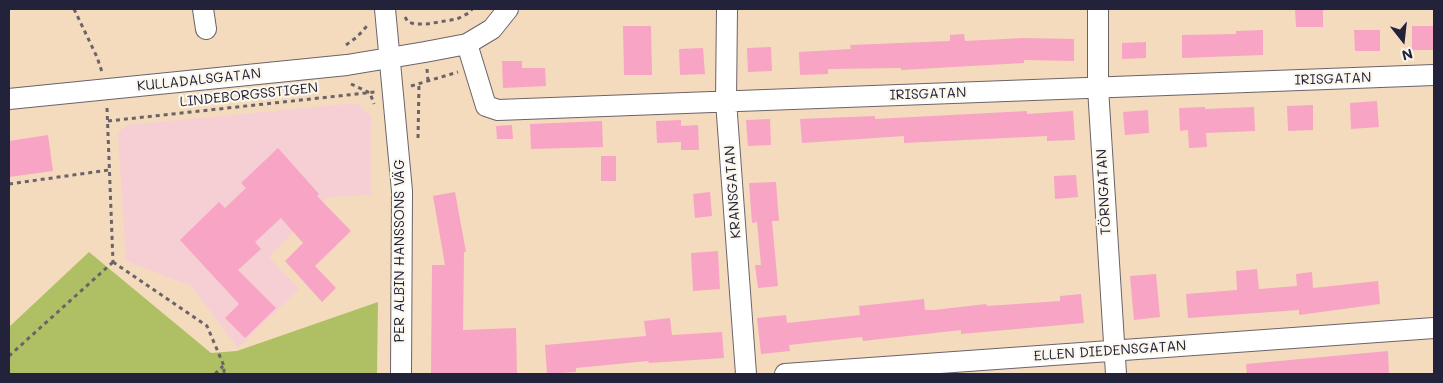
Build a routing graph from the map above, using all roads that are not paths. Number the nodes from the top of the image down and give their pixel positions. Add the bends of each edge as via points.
1 (203, 9) edge
2 (508, 9) edge
3 (727, 9) edge
4 (1098, 9) edge
5 (377, 14) edge
6 (206, 29) dead end
7 (467, 44) junction
8 (389, 59) junction
9 (1434, 75) edge
10 (1098, 88) junction
11 (9, 99) edge
12 (726, 102) junction
13 (1434, 328) edge
14 (1113, 350) junction
15 (401, 374) edge
16 (746, 374) edge
17 (785, 374) edge
18 (1116, 374) edge

1 - 6 street
2 - 7 street via 492,29
3 - 12 street, KRANSGATAN
4 - 10 street, TÖRNGATAN
5 - 8 street, PER ALBIN HANSSONS VÄG
7 - 8 street, KULLADALSGATAN
7 - 12 street, IRISGATAN via 486,106 498,110
8 - 11 street, KULLADALSGATAN via 347,66
8 - 15 street, PER ALBIN HANSSONS VÄG via 402,191
9 - 10 street, IRISGATAN
10 - 12 street, IRISGATAN
10 - 14 street, TÖRNGATAN
12 - 16 street, KRANSGATAN
13 - 14 street, ELLEN DIEDENSGATAN
14 - 17 street, ELLEN DIEDENSGATAN
14 - 18 street, TÖRNGATAN

